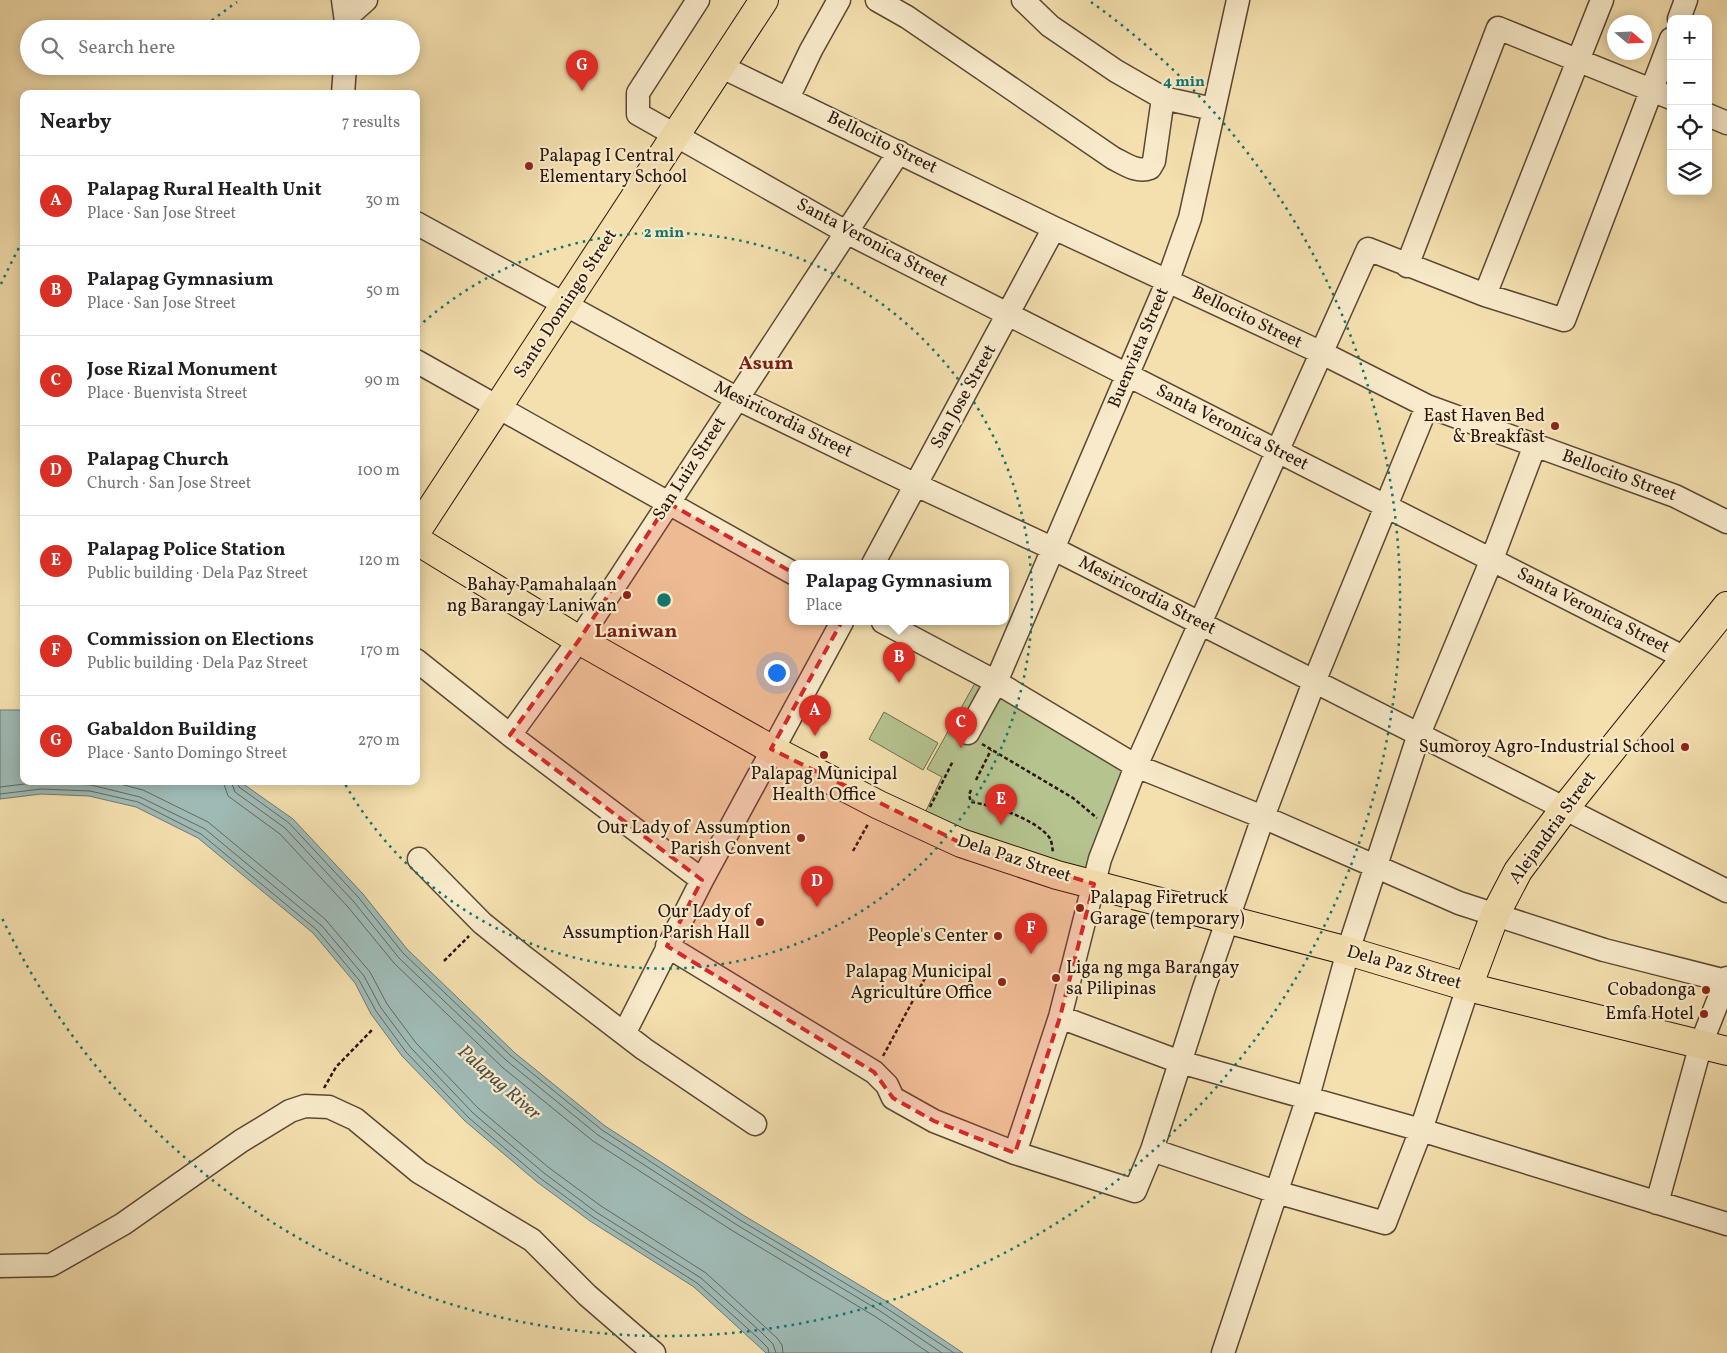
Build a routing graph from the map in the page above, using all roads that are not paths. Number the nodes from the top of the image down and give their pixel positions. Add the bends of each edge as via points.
1 (366, 0) edge
2 (698, 0) edge
3 (764, 0) edge
4 (840, 0) edge
5 (877, 0) edge
6 (1023, 0) edge
7 (1238, 0) edge
8 (1602, 0) edge
9 (1686, 0) edge
10 (346, 15) edge
11 (1680, 15) edge
12 (1577, 59) junction
13 (1667, 60) edge
14 (722, 66) junction
15 (344, 75) edge
16 (343, 90) edge
17 (1661, 94) edge
18 (788, 98) junction
19 (1164, 98) junction
20 (1213, 109) junction
21 (1712, 117) edge
22 (1727, 123) edge
23 (676, 136) junction
24 (899, 152) junction
25 (420, 225) edge
26 (1054, 228) junction
27 (846, 232) junction
28 (1407, 266) junction
29 (1168, 280) junction
30 (1485, 295) junction
31 (565, 306) junction
32 (1009, 314) junction
33 (1322, 353) junction
34 (420, 363) edge
35 (1128, 373) junction
36 (736, 398) junction
37 (1427, 406) junction
38 (498, 408) junction
39 (1535, 445) junction
40 (1277, 452) junction
41 (916, 485) junction
42 (668, 503) junction
43 (1386, 507) junction
44 (1727, 522) edge
45 (420, 526) edge
46 (420, 542) edge
47 (1054, 549) junction
48 (1492, 558) junction
49 (875, 560) edge
50 (789, 571) edge
51 (1727, 606) edge
52 (1199, 623) junction
53 (840, 625) edge
54 (889, 625) edge
55 (579, 640) junction
56 (1685, 658) junction
57 (420, 663) edge
58 (996, 682) junction
59 (1314, 682) junction
60 (968, 733) road end
61 (1419, 734) junction
62 (510, 735) junction
63 (771, 749) junction
64 (1136, 766) junction
65 (1565, 808) junction
66 (1263, 818) junction
67 (419, 860) dead end
68 (1375, 866) junction
69 (702, 880) junction
70 (1094, 884) junction
71 (1727, 891) edge
72 (1494, 915) junction
73 (1228, 920) junction
74 (667, 946) junction
75 (1348, 951) junction
76 (1726, 979) edge
77 (1468, 986) junction
78 (1060, 1017) junction
79 (625, 1032) junction
80 (1701, 1044) junction
81 (1727, 1051) edge
82 (1180, 1062) junction
83 (1308, 1097) junction
84 (755, 1124) dead end
85 (1421, 1130) junction
86 (1152, 1150) junction
87 (1015, 1152) junction
88 (1276, 1192) junction
89 (1657, 1203) junction
90 (1727, 1224) edge
91 (0, 1266) edge
92 (654, 1353) edge
93 (1223, 1353) edge

1 - 10 street
2 - 23 street, Santa Veronica Street via 638,92 638,114
3 - 14 main road, Santo Domingo Street
4 - 18 street
5 - 19 street via 907,17 1113,158 1136,169 1150,168 1154,161
6 - 19 street via 1050,26 1116,71
7 - 20 street, Buenvista Street
8 - 12 street
9 - 11 street
12 - 17 street
12 - 28 street via 1498,28
12 - 30 street
13 - 17 street
14 - 18 street, Bellocito Street
14 - 23 main road, Santo Domingo Street
15 - 16 street
17 - 30 street via 1564,320
18 - 24 street, Bellocito Street
19 - 20 street
20 - 29 street, Buenvista Street via 1190,218
21 - 22 street
23 - 27 street, Santa Veronica Street
23 - 31 main road, Santo Domingo Street
24 - 26 street, Bellocito Street
24 - 27 street, San Luiz Street
25 - 31 street, Mesiricordia Street
26 - 29 street, Bellocito Street
26 - 32 street, San Jose Street
27 - 32 street, Santa Veronica Street
27 - 36 street, San Luiz Street
28 - 30 street
28 - 33 street via 1368,249
29 - 33 street, Bellocito Street
29 - 35 street, Buenvista Street
31 - 36 street, Mesiricordia Street
31 - 38 main road, Santo Domingo Street
32 - 35 street, Santa Veronica Street
32 - 41 street, San Jose Street
33 - 37 street, Bellocito Street
33 - 40 street
34 - 38 street
35 - 40 street, Santa Veronica Street
35 - 47 street, Buenvista Street
36 - 41 street, Mesiricordia Street
36 - 42 street, San Luiz Street
37 - 39 street, Bellocito Street
37 - 43 street
38 - 42 street
38 - 45 main road, Santo Domingo Street
39 - 44 street, Bellocito Street via 1675,496
39 - 48 street
40 - 43 street, Santa Veronica Street
40 - 52 street
41 - 47 street, Mesiricordia Street
41 - 49 street, San Jose Street
42 - 50 street
42 - 55 street, San Luiz Street
43 - 48 street, Santa Veronica Street
43 - 59 street
46 - 55 main road, Dela Paz Street
47 - 52 street, Mesiricordia Street
47 - 58 street, Buenvista Street
48 - 56 street, Santa Veronica Street
48 - 61 street
51 - 56 main road, Alejandria Street
52 - 59 street, Mesiricordia Street
52 - 64 street
53 - 63 street
54 - 58 street
55 - 62 street, San Luiz Street
55 - 63 main road, Dela Paz Street
56 - 65 main road, Alejandria Street
57 - 62 street
58 - 60 street, Buenvista Street
58 - 64 street
59 - 61 street, Mesiricordia Street
59 - 66 street
61 - 65 street, Mesiricordia Street
61 - 68 street
62 - 69 street
63 - 69 street
63 - 70 main road, Dela Paz Street via 961,843
64 - 66 street
64 - 70 street
65 - 71 street, Mesiricordia Street
65 - 72 main road, Alejandria Street via 1518,872
66 - 68 street
66 - 73 street
67 - 79 street via 482,923
68 - 72 street
68 - 75 street
69 - 74 street
70 - 73 main road, Dela Paz Street
70 - 78 street
72 - 76 street via 1604,950
72 - 77 main road, Alejandria Street
73 - 75 main road, Dela Paz Street
73 - 82 street
74 - 79 street
74 - 87 street via 874,1072 888,1085 893,1098 901,1103 934,1121
75 - 77 main road, Dela Paz Street
75 - 83 street
76 - 80 street
77 - 80 main road, Dela Paz Street
77 - 85 street, Alejandria Street
78 - 82 street
78 - 87 street
79 - 84 street
80 - 81 main road, Dela Paz Street
80 - 89 street
82 - 83 street
82 - 86 street
83 - 85 street
83 - 88 street
85 - 88 street, Alejandria Street via 1385,1223
85 - 89 street
86 - 87 street via 1135,1191
86 - 88 street
88 - 93 street
89 - 90 street
91 - 92 street via 51,1265 123,1224 241,1141 290,1111 305,1106 329,1107 355,1119 419,1172 532,1240 587,1295

